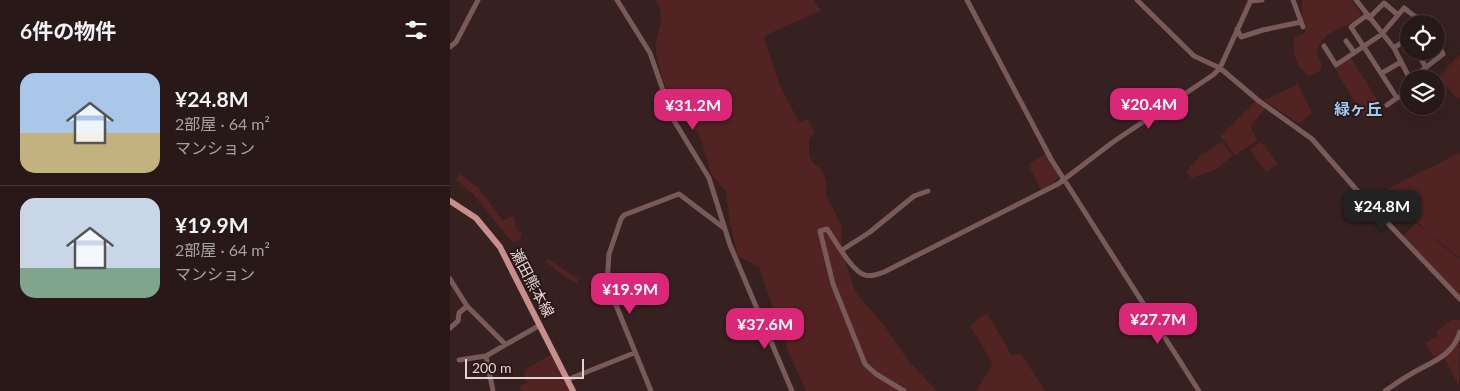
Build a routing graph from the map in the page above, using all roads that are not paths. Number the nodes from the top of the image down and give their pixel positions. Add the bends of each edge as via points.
1 (478, 0) edge
2 (616, 0) edge
3 (967, 0) edge
4 (1137, 0) edge
5 (1250, 0) edge
6 (1262, 0) edge
7 (1293, 0) edge
8 (1356, 0) edge
9 (1398, 15) junction
10 (1413, 15) edge
11 (1368, 17) junction
12 (1237, 29) junction
13 (1382, 34) junction
14 (1346, 41) dead end
15 (1400, 44) edge
16 (1324, 46) dead end
17 (1365, 46) junction
18 (450, 47) edge
19 (1394, 48) junction
20 (1354, 52) junction
21 (1422, 60) edge
22 (1436, 60) edge
23 (1401, 62) junction
24 (1220, 68) junction
25 (1426, 68) junction
26 (1406, 70) edge
27 (1423, 70) edge
28 (1382, 73) junction
29 (1400, 97) edge
30 (1397, 98) junction
31 (1387, 106) dead end
32 (1065, 179) junction
33 (928, 191) dead end
34 (450, 201) edge
35 (725, 228) junction
36 (842, 250) junction
37 (450, 279) edge
38 (1460, 299) edge
39 (467, 306) junction
40 (540, 325) junction
41 (450, 328) edge
42 (1460, 332) edge
43 (505, 344) junction
44 (634, 353) junction
45 (486, 356) junction
46 (459, 360) dead end
47 (569, 380) junction
48 (493, 391) edge
49 (573, 391) edge
50 (651, 391) edge
51 (792, 391) edge
52 (904, 391) edge
53 (1199, 391) edge
54 (1385, 391) edge

1 - 18 street via 456,42
2 - 35 street via 650,53 673,119 709,178
3 - 32 street via 1051,159
4 - 24 street via 1194,56
5 - 6 street
5 - 12 street
7 - 12 street via 1302,24 1241,37
8 - 11 street
9 - 10 street via 1404,8
9 - 11 street via 1384,3
9 - 13 street
11 - 13 street
11 - 17 street via 1351,27
12 - 24 street
13 - 17 street
13 - 19 street
14 - 20 street
15 - 19 street
16 - 20 street via 1336,65
17 - 20 street
17 - 28 street
19 - 23 street
21 - 25 street
22 - 25 street
23 - 26 street
23 - 28 street
24 - 32 street via 1203,84 1113,142
24 - 38 street via 1312,140
25 - 27 street
28 - 30 street
29 - 30 street
30 - 31 street
32 - 36 street via 884,272 871,276 861,274
32 - 53 street
33 - 36 street via 914,196
34 - 40 main road, 瀬田熊本線 via 476,218 500,247
35 - 44 street via 679,194 621,219 608,254 607,283
35 - 51 street
36 - 52 street via 827,229 820,231 833,284 865,364
37 - 39 street
39 - 41 street
39 - 43 street
40 - 43 street
40 - 47 main road, 瀬田熊本線
42 - 54 street via 1442,358
43 - 45 street
44 - 47 street
44 - 50 street
45 - 46 street
45 - 48 street
47 - 49 main road, 瀬田熊本線

